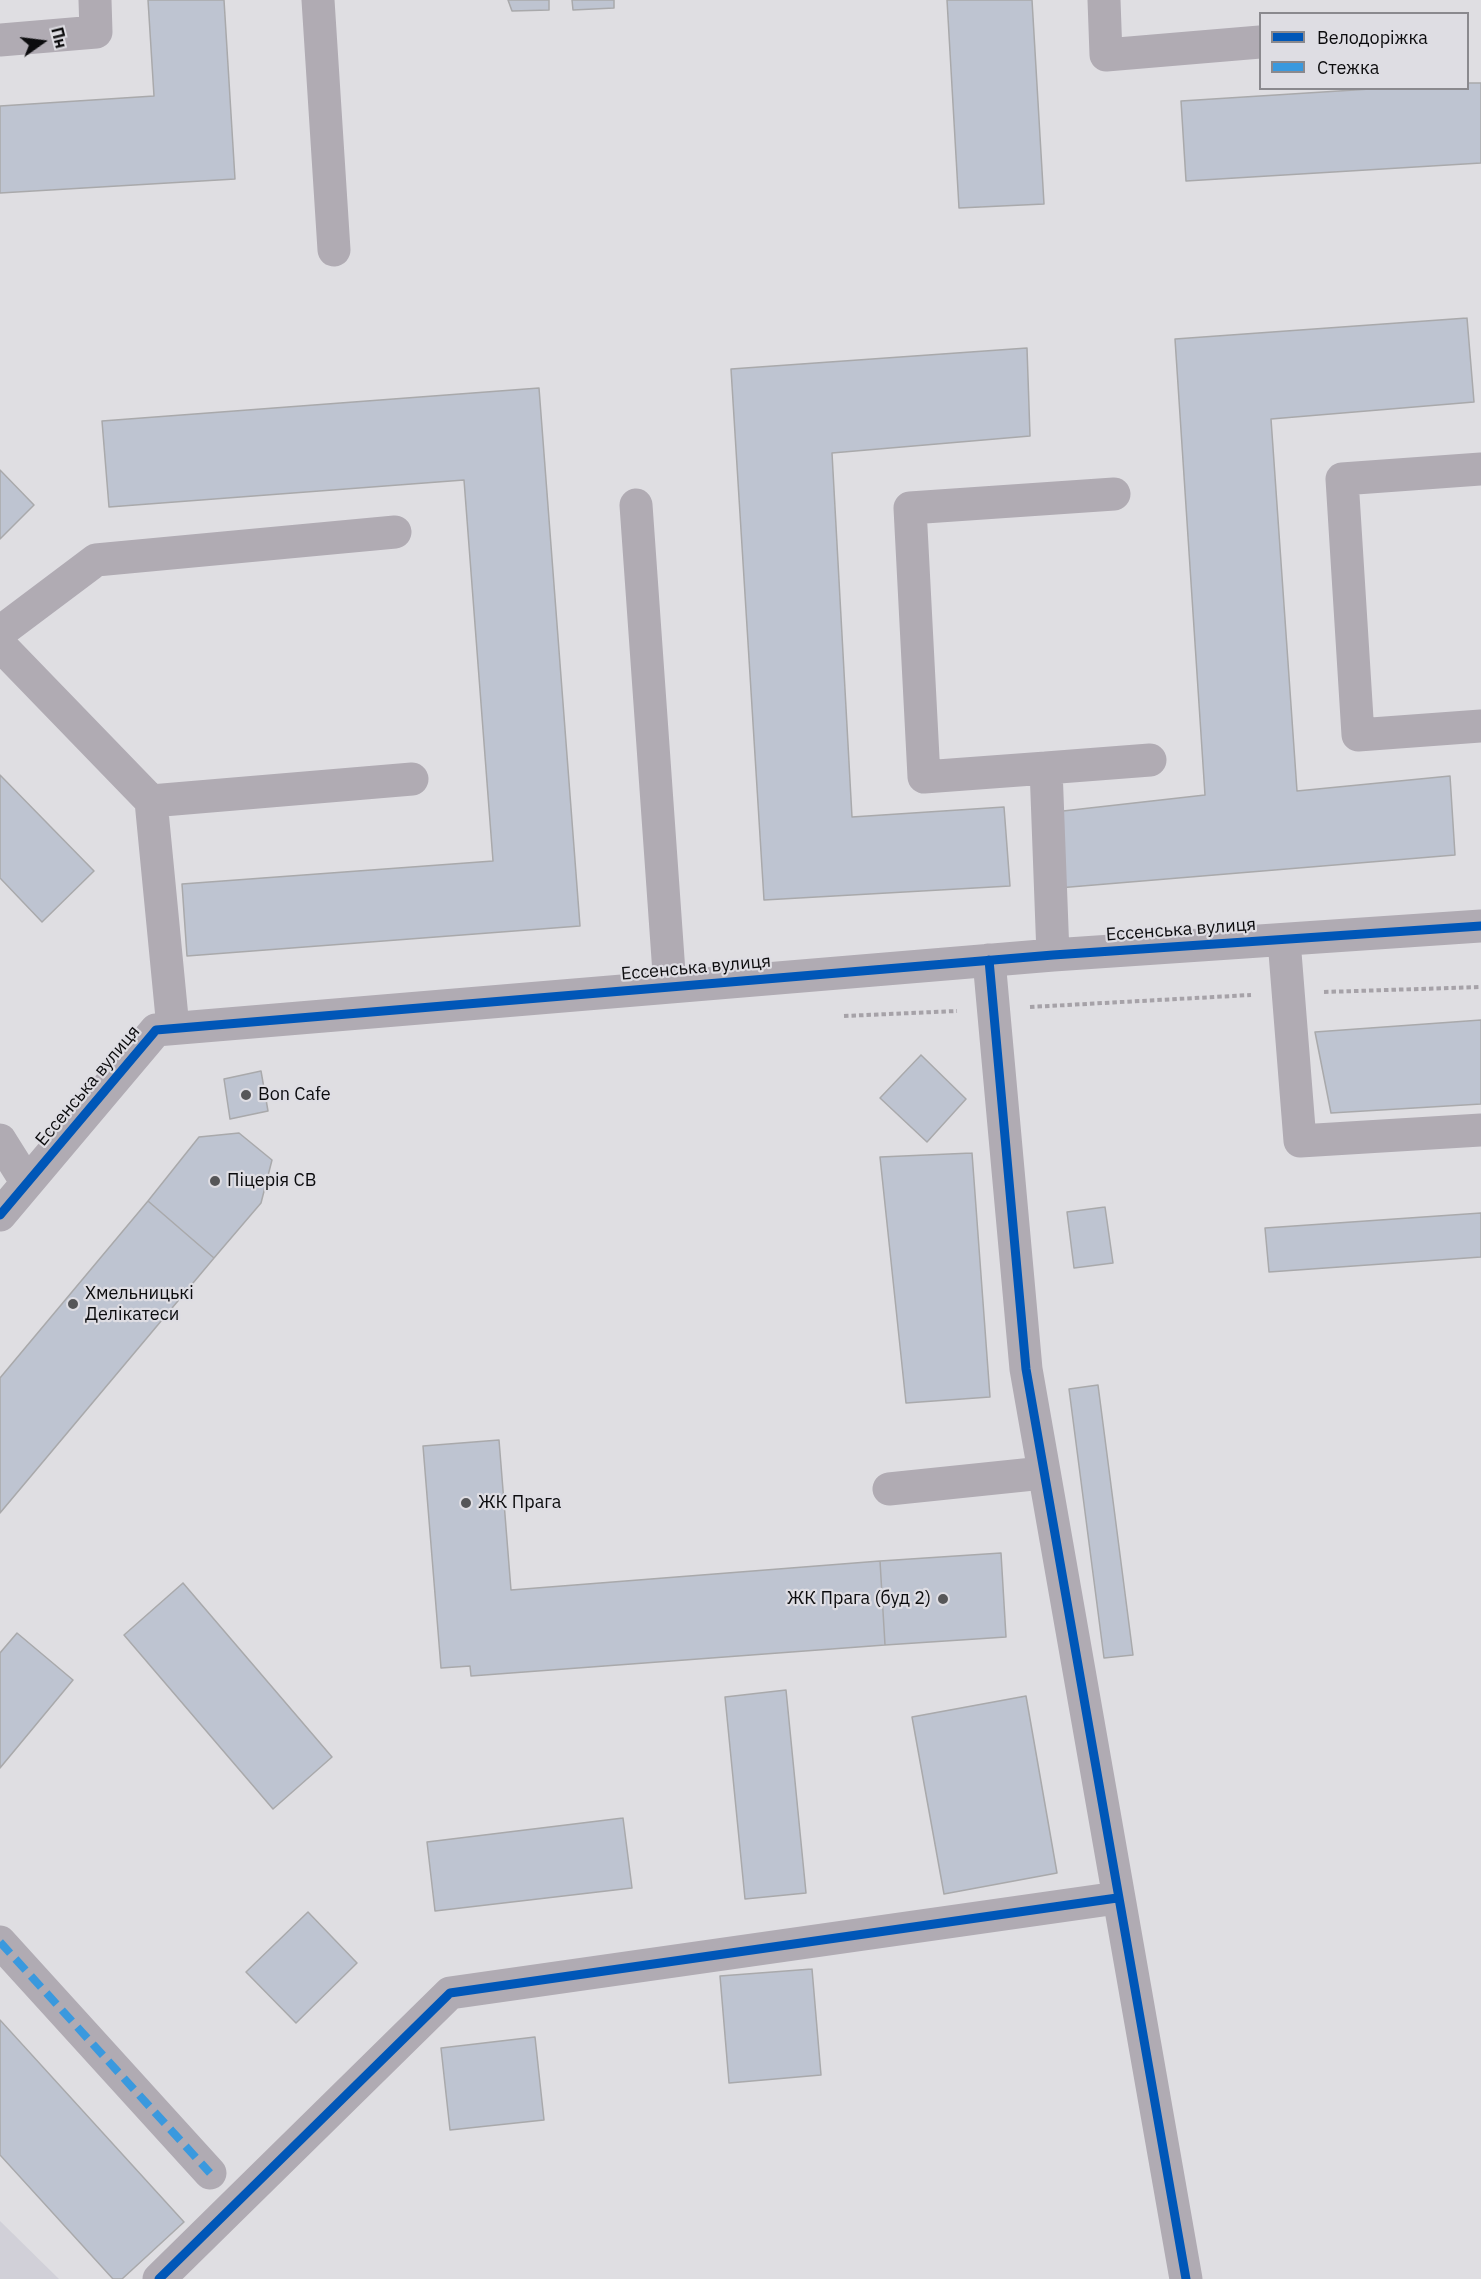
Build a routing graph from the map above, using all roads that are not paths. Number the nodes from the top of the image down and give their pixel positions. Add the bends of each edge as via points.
1 (95, 0) edge
2 (318, 0) edge
3 (1104, 0) edge
4 (0, 40) edge
5 (1259, 42) edge
6 (334, 250) dead end
7 (1481, 469) edge
8 (1114, 494) dead end
9 (636, 505) dead end
10 (395, 532) dead end
11 (0, 632) edge
12 (0, 645) edge
13 (1481, 726) edge
14 (1481, 732) edge
15 (1150, 760) dead end
16 (1046, 768) junction
17 (412, 779) dead end
18 (151, 801) junction
19 (1481, 926) edge
20 (1284, 940) junction
21 (1053, 955) junction
22 (989, 960) junction
23 (670, 987) junction
24 (173, 1028) junction
25 (1481, 1130) edge
26 (0, 1140) edge
27 (27, 1183) junction
28 (0, 1215) edge
29 (1043, 1473) junction
30 (889, 1489) dead end
31 (1117, 1898) junction
32 (0, 1942) edge
33 (210, 2174) dead end
34 (159, 2279) edge
35 (1186, 2279) edge

1 - 4 street via 96,32
2 - 6 street
3 - 5 street via 1106,56
7 - 13 street via 1342,479 1358,735
8 - 16 street via 910,508 924,777
9 - 23 street
10 - 11 street via 96,560
12 - 18 street
13 - 14 street
15 - 16 street
16 - 21 street
17 - 18 street
18 - 24 street
19 - 20 street, Ессенська вулиця
20 - 21 street, Ессенська вулиця
20 - 25 street via 1300,1142
21 - 22 street, Ессенська вулиця
22 - 23 street, Ессенська вулиця
22 - 29 street via 1026,1369
23 - 24 street, Ессенська вулиця
24 - 27 street, Ессенська вулиця via 156,1030
26 - 27 street
27 - 28 street, Ессенська вулиця
29 - 30 street
29 - 31 street
31 - 34 street via 450,1993
31 - 35 street
32 - 33 street

